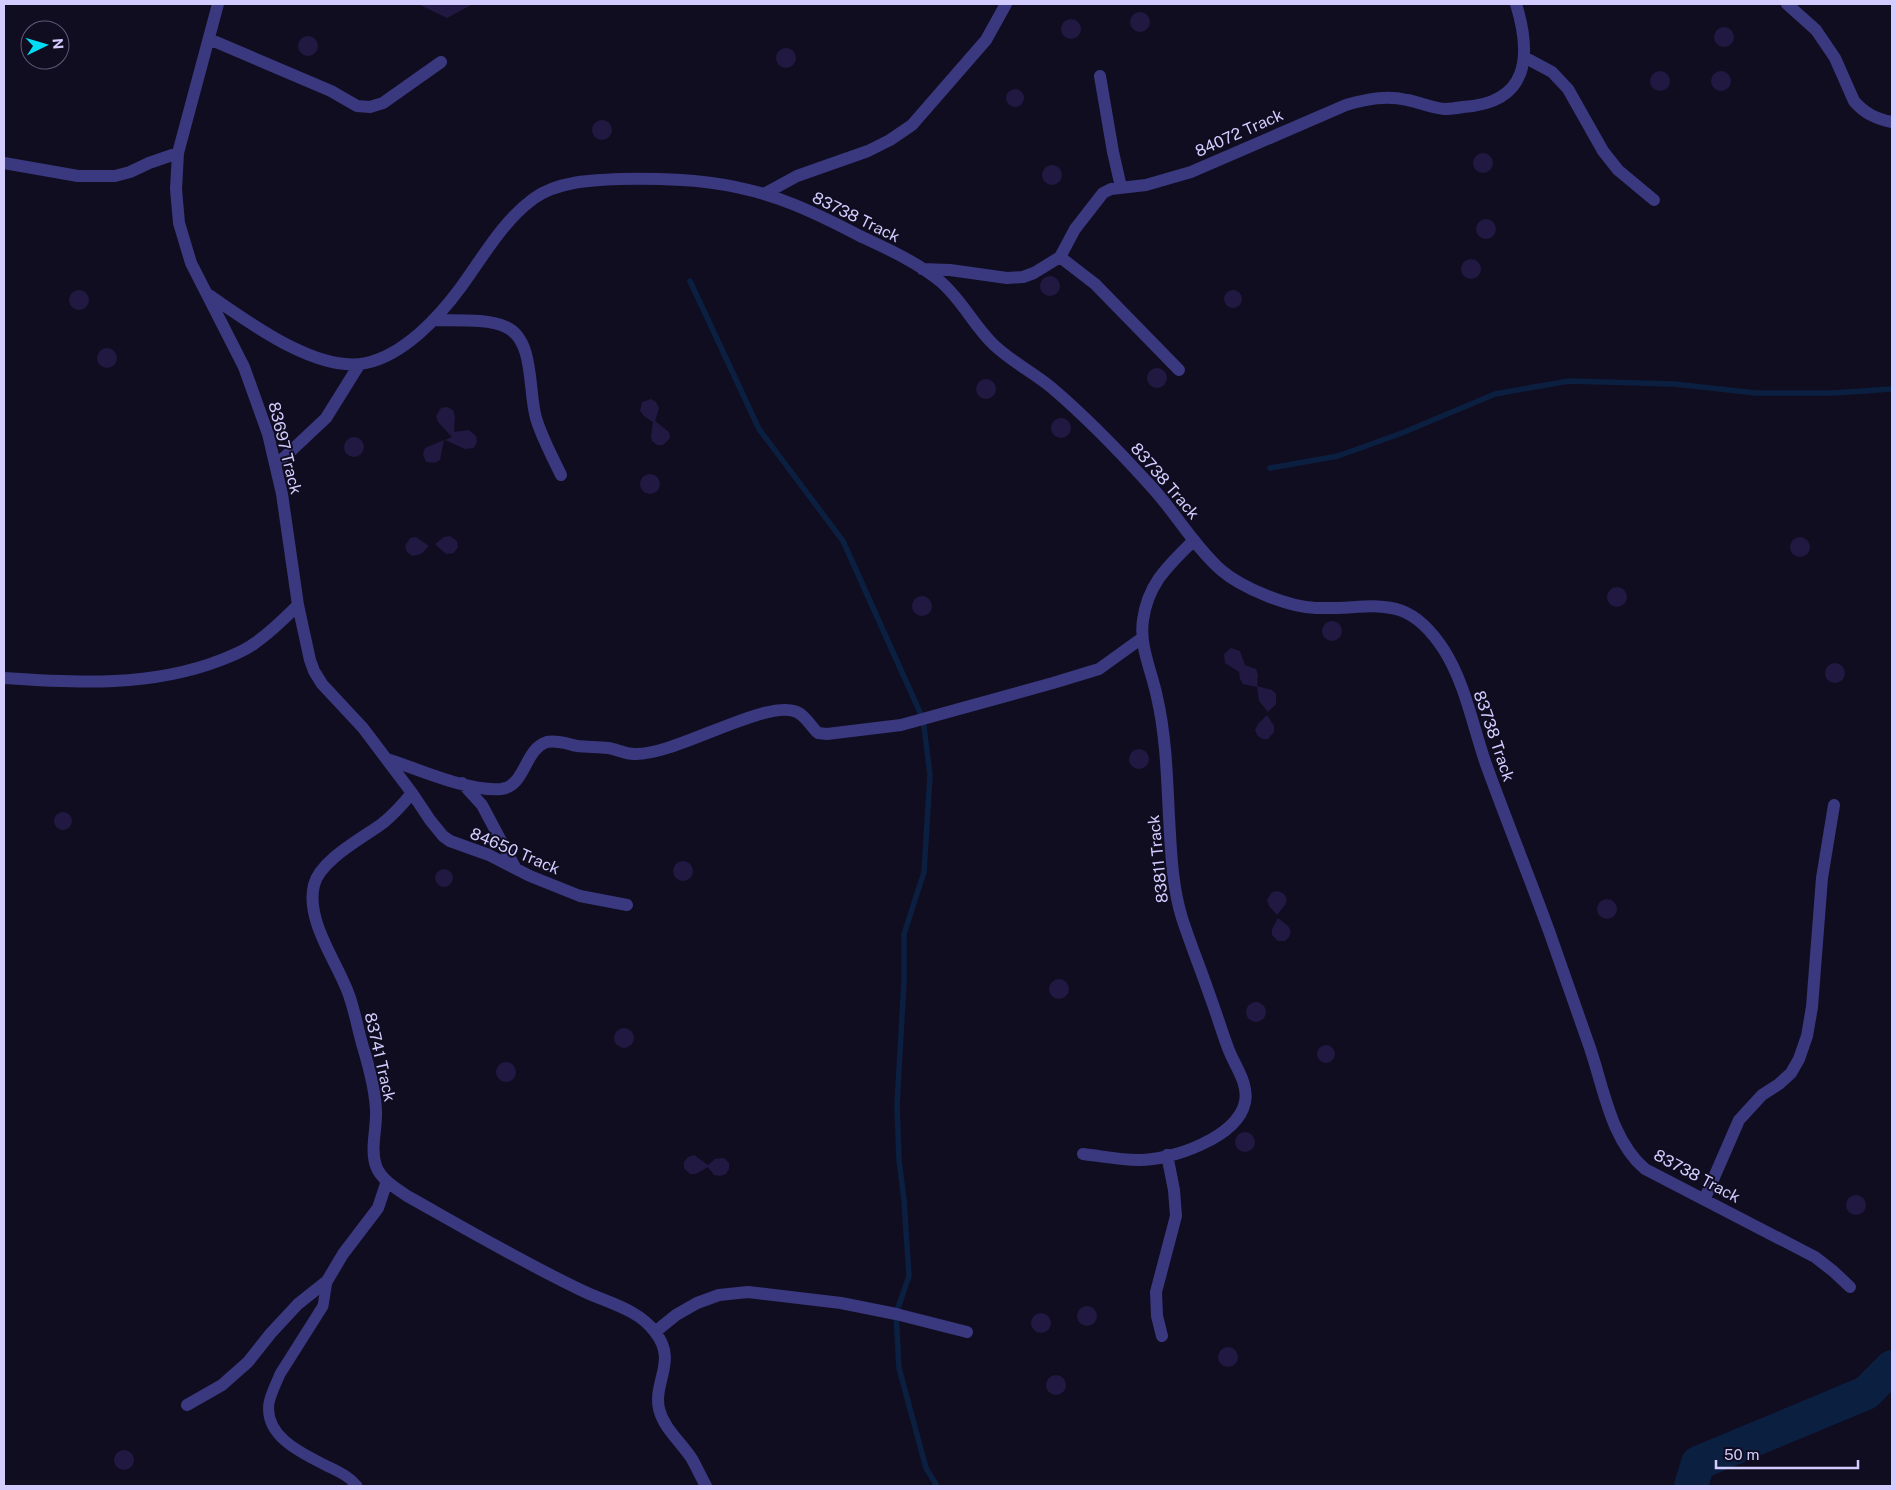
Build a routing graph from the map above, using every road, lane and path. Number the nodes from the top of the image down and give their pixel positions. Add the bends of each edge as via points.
1 (218, 4) edge
2 (1006, 4) edge
3 (1516, 4) edge
4 (1787, 4) edge
5 (209, 39) junction
6 (1524, 57) junction
7 (441, 62) dead end
8 (1100, 76) dead end
9 (1892, 122) edge
10 (178, 153) junction
11 (4, 162) edge
12 (1121, 187) junction
13 (764, 194) junction
14 (1654, 200) dead end
15 (1060, 257) junction
16 (922, 269) junction
17 (208, 295) junction
18 (433, 320) junction
19 (359, 365) junction
20 (1179, 370) dead end
21 (276, 465) junction
22 (561, 475) dead end
23 (1194, 540) junction
24 (298, 606) junction
25 (1142, 638) junction
26 (4, 678) edge
27 (387, 759) junction
28 (462, 783) junction
29 (412, 793) junction
30 (1834, 805) dead end
31 (516, 869) junction
32 (627, 905) dead end
33 (1083, 1154) dead end
34 (1162, 1156) junction
35 (387, 1181) junction
36 (1705, 1198) junction
37 (327, 1281) junction
38 (1850, 1287) dead end
39 (655, 1332) junction
40 (966, 1332) dead end
41 (1162, 1336) dead end
42 (188, 1405) dead end
43 (357, 1486) edge
44 (706, 1486) edge

1 - 5 street, 83697 Track
2 - 13 street via 986,40 912,125 868,151 797,176
3 - 6 street, 84072 Track
4 - 9 street via 1816,30 1835,58 1858,106 1871,116
5 - 7 street via 363,108 383,103
5 - 10 street, 83697 Track
6 - 12 street, 84072 Track via 1516,84 1498,100 1473,107 1444,109 1408,100 1372,98 1318,116 1191,172 1146,185
6 - 14 street via 1552,72 1568,89 1603,151 1618,170
8 - 12 street
10 - 11 street via 115,176 78,176
10 - 17 street, 83697 Track via 176,189 179,223 192,263
12 - 15 street, 84072 Track via 1103,193 1075,229
13 - 16 street, 83738 Track via 845,228
13 - 18 street, 83738 Track via 672,178 583,182 549,190 539,194 512,218
15 - 16 street, 84072 Track via 1034,274 1014,278
15 - 20 street via 1095,284
16 - 23 street, 83738 Track via 950,291 995,346 1081,415 1151,485
17 - 19 street, 83738 Track via 290,347 342,365
17 - 21 street, 83697 Track via 247,375
18 - 19 street, 83738 Track via 416,337 394,351
18 - 22 street via 495,323 506,326 521,340 536,418
19 - 21 street via 326,418
21 - 24 street, 83697 Track
23 - 25 street, 83811 Track via 1152,587
23 - 36 street, 83738 Track via 1222,571 1284,602 1316,608 1392,607 1411,615 1431,633 1445,653 1463,692 1608,1107 1622,1138 1634,1159 1645,1169
24 - 26 street via 276,628 241,652 206,666 161,676 97,682
24 - 27 street via 317,678
25 - 28 street via 1099,669 901,725 818,733 803,714 784,709 653,752 634,754 548,742 537,749 510,786 501,789
25 - 34 street, 83811 Track via 1157,696 1165,747 1173,871 1182,917 1246,1094 1244,1108 1225,1132 1198,1146
27 - 28 street
27 - 29 street
28 - 31 street via 482,805
29 - 31 street, 84650 Track via 446,839
29 - 35 street, 83741 Track via 384,822 322,869 312,894 319,928 349,995 366,1057 376,1100 374,1156 376,1166
30 - 36 street via 1822,878 1812,1008 1802,1052 1791,1073 1762,1095 1738,1120
31 - 32 street, 84650 Track via 580,896
33 - 34 street, 83811 Track via 1139,1160
34 - 41 street via 1174,1190 1176,1216 1156,1292
35 - 37 street via 378,1208
35 - 39 street, 83741 Track via 409,1197 478,1235 583,1291 638,1316
36 - 38 street, 83738 Track via 1814,1257
37 - 42 street via 298,1304 242,1368 222,1385
37 - 43 lane via 323,1306 276,1384 268,1406 269,1418 279,1435 295,1450 344,1474
39 - 40 street via 696,1303 719,1295 748,1292 841,1302
39 - 44 street, 83741 Track via 665,1350 665,1369 658,1400 662,1418 692,1459

